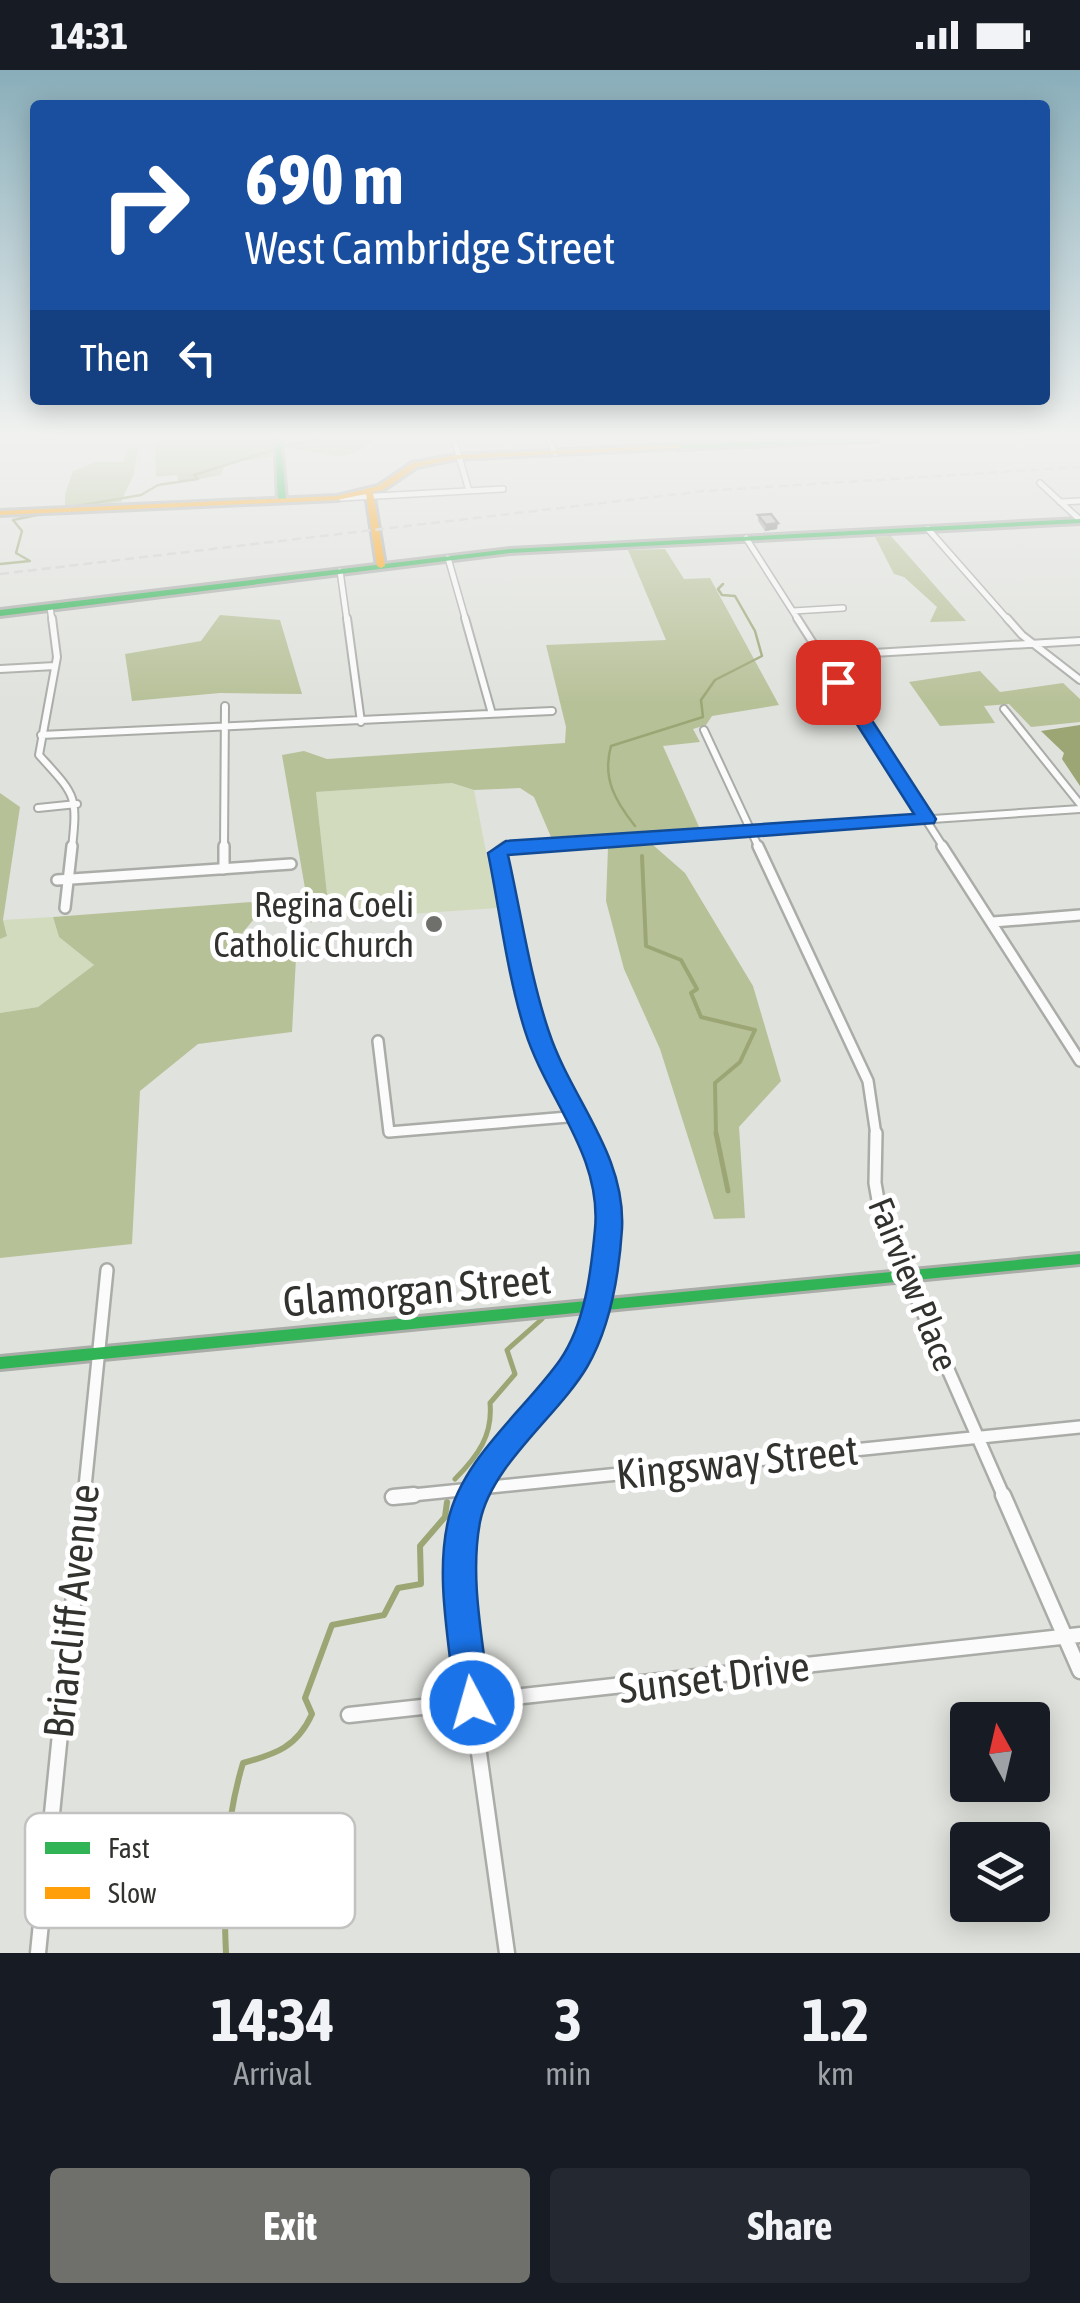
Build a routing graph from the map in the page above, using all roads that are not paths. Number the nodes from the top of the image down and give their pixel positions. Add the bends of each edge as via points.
1 (375, 527) edge
2 (968, 527) edge
3 (928, 529) junction
4 (746, 538) junction
5 (448, 558) junction
6 (381, 566) junction
7 (340, 571) junction
8 (50, 607) junction
9 (843, 608) dead end
10 (793, 611) junction
11 (0, 613) edge
12 (1080, 641) edge
13 (1030, 644) junction
14 (822, 656) junction
15 (55, 666) junction
16 (0, 669) edge
17 (1080, 680) edge
18 (225, 706) dead end
19 (1004, 709) dead end
20 (552, 711) dead end
21 (492, 714) junction
22 (362, 722) junction
23 (225, 728) junction
24 (704, 730) dead end
25 (41, 735) junction
26 (77, 804) junction
27 (1080, 806) edge
28 (38, 808) dead end
29 (927, 819) junction
30 (751, 831) junction
31 (500, 850) joint
32 (291, 864) dead end
33 (224, 869) junction
34 (68, 879) junction
35 (57, 880) dead end
36 (64, 908) dead end
37 (1080, 915) edge
38 (993, 922) junction
39 (378, 1041) dead end
40 (1080, 1061) edge
41 (580, 1116) junction
42 (1080, 1260) edge
43 (107, 1270) dead end
44 (908, 1277) junction
45 (598, 1305) junction
46 (97, 1354) junction
47 (0, 1363) edge
48 (1080, 1426) edge
49 (978, 1438) junction
50 (476, 1489) junction
51 (393, 1497) dead end
52 (1073, 1636) edge
53 (1080, 1671) edge
54 (472, 1703) junction
55 (348, 1715) dead end
56 (52, 1813) edge
57 (40, 1928) edge
58 (38, 1953) edge
59 (506, 1953) edge

1 - 6 street
2 - 3 street
3 - 4 street
3 - 13 street
4 - 5 street
4 - 10 street
5 - 6 street
5 - 21 street
6 - 7 street
7 - 8 street
7 - 22 street
8 - 11 street
8 - 15 street
9 - 10 street
10 - 14 street
12 - 13 street
13 - 14 street
13 - 17 street
14 - 29 street
15 - 16 street
15 - 25 street
18 - 23 street
19 - 27 street
20 - 21 street
21 - 22 street
22 - 23 street
23 - 25 street
23 - 33 street
24 - 30 street, Fairview Place
25 - 26 street via 41,760
26 - 28 street
26 - 34 street
27 - 29 street
29 - 30 street
29 - 38 street
30 - 31 street
30 - 44 street, Fairview Place via 874,1096 876,1199
31 - 41 street via 536,1029
32 - 33 street
33 - 34 street
34 - 35 street
34 - 36 street
37 - 38 street
38 - 40 street
39 - 41 street via 389,1132
41 - 45 street via 607,1204
42 - 44 street, Glamorgan Street
43 - 46 street, Briarcliff Avenue
44 - 45 street, Glamorgan Street
44 - 49 street, Fairview Place
45 - 46 street, Glamorgan Street
45 - 50 street via 575,1362
46 - 47 street, Glamorgan Street
46 - 56 street, Briarcliff Avenue
48 - 49 street, Kingsway Street
49 - 50 street, Kingsway Street
49 - 52 street, Fairview Place
50 - 51 street, Kingsway Street
50 - 54 street via 460,1555
52 - 53 street, Fairview Place
52 - 54 street, Sunset Drive
54 - 55 street, Sunset Drive
54 - 59 street
57 - 58 street, Briarcliff Avenue

